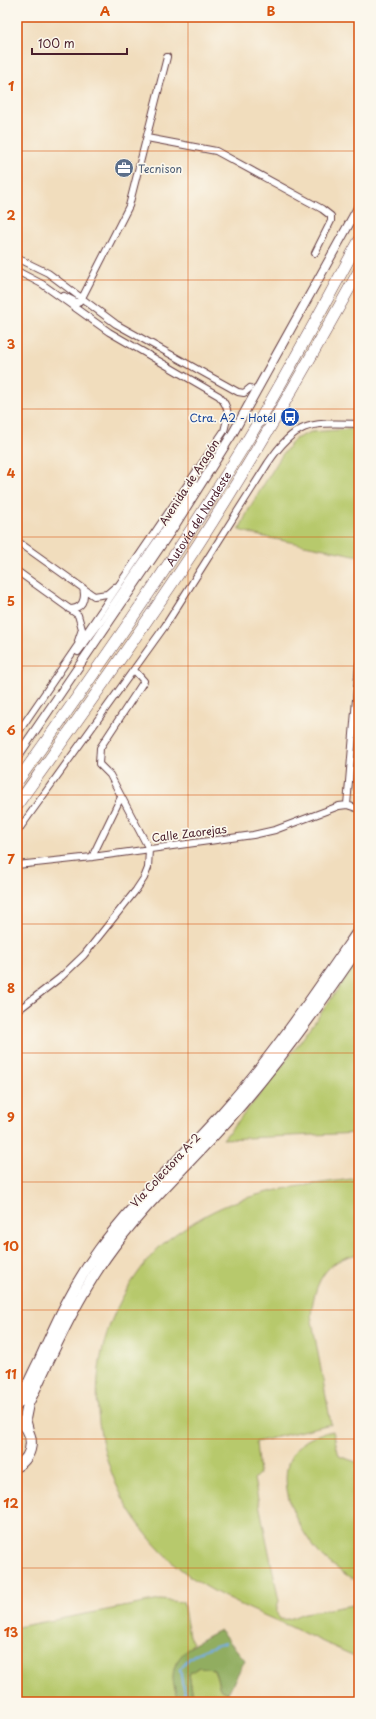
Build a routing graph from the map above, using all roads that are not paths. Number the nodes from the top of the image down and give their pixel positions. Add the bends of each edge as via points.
1 (167, 57) dead end
2 (147, 138) junction
3 (359, 206) edge
4 (359, 241) edge
5 (315, 252) dead end
6 (17, 258) edge
7 (17, 271) edge
8 (359, 271) edge
9 (53, 292) junction
10 (82, 298) junction
11 (250, 388) dead end
12 (359, 424) edge
13 (233, 433) junction
14 (17, 542) edge
15 (17, 550) edge
16 (17, 572) edge
17 (123, 579) junction
18 (84, 588) junction
19 (69, 609) junction
20 (359, 664) edge
21 (62, 670) junction
22 (134, 670) junction
23 (36, 708) junction
24 (17, 734) edge
25 (17, 758) edge
26 (17, 782) edge
27 (121, 797) junction
28 (17, 805) edge
29 (346, 805) junction
30 (359, 809) edge
31 (17, 832) edge
32 (149, 848) junction
33 (92, 857) junction
34 (17, 865) edge
35 (359, 930) edge
36 (359, 946) edge
37 (17, 1011) edge
38 (17, 1404) edge
39 (17, 1421) edge
40 (28, 1430) junction
41 (17, 1466) edge

1 - 2 street
2 - 5 street via 216,151 322,209 331,216 332,221
2 - 10 street via 129,206
3 - 13 street, Avenida de Aragón
4 - 26 highway, Autovía del Nordeste via 262,416 188,534
6 - 10 street via 38,267
7 - 9 street
8 - 28 highway, Autovía del Nordeste via 280,411 199,543
9 - 10 street via 78,302
9 - 17 street via 109,332 219,396 228,410 224,431
10 - 11 street via 116,324 238,392 244,393
12 - 22 street via 320,423 308,426 287,438 268,463 165,626
13 - 23 street via 103,619
13 - 25 street, Avenida de Aragón via 175,525
14 - 15 street
14 - 18 street
16 - 19 street
17 - 18 street via 107,594 94,596
17 - 21 street
18 - 19 street via 84,602
19 - 21 street via 78,616 82,629
20 - 29 street
21 - 23 street
22 - 27 street via 144,681 100,748 98,758 99,764 110,776
22 - 31 street
23 - 24 street
27 - 32 street
27 - 33 street
29 - 30 street
29 - 32 street, Calle Zaorejas via 265,833
32 - 33 street, Calle Zaorejas
32 - 37 street via 150,858 144,878 84,955 61,977
33 - 34 street, Calle Zaorejas
35 - 38 main road, Vía Colectora A-2 via 311,999 243,1088 141,1199 98,1251 64,1308
36 - 40 main road, Vía Colectora A-2 via 250,1094 147,1206 106,1257 72,1312 28,1404 25,1419
39 - 40 main road
40 - 41 main road, Vía Colectora A-2 via 31,1439 30,1451 24,1461

